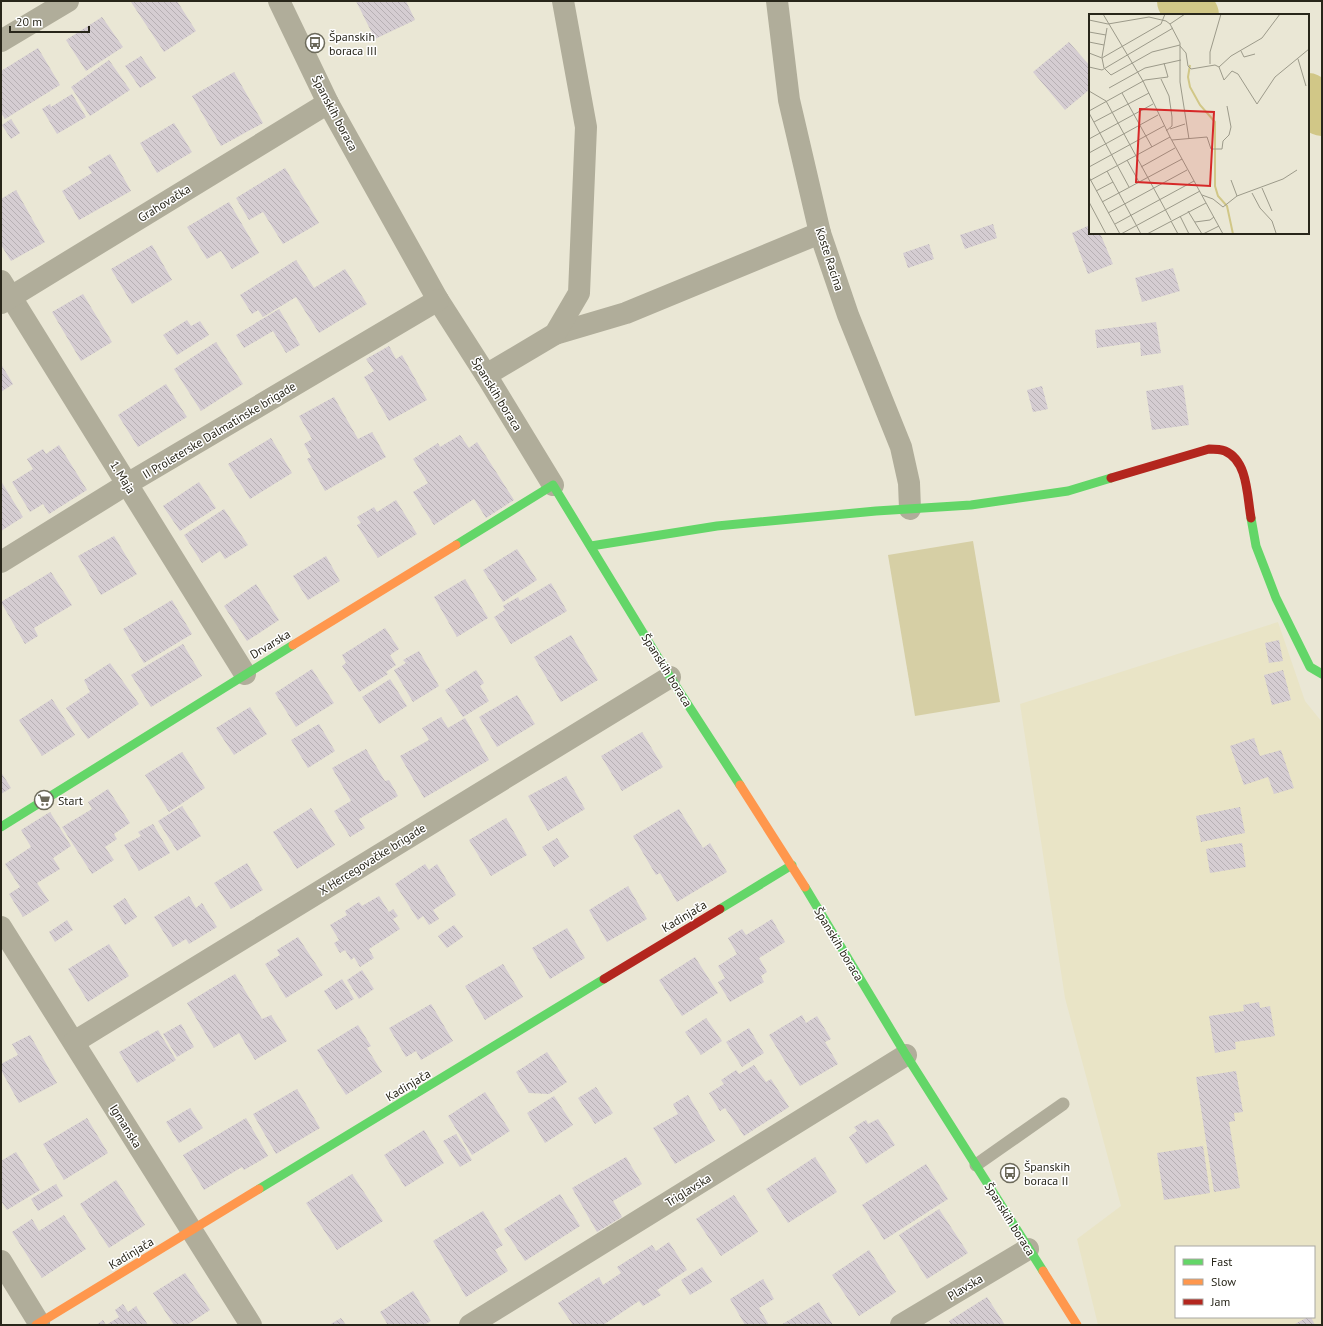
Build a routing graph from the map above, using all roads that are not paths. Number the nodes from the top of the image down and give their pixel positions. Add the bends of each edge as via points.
1 (68, 1) edge
2 (279, 1) edge
3 (563, 1) edge
4 (777, 1) edge
5 (1, 41) edge
6 (328, 103) junction
7 (820, 233) junction
8 (4, 294) edge
9 (438, 300) junction
10 (555, 334) junction
11 (486, 374) junction
12 (127, 484) junction
13 (553, 485) junction
14 (910, 509) junction
15 (591, 546) junction
16 (1, 562) edge
17 (244, 674) junction
18 (1322, 674) edge
19 (670, 677) junction
20 (1, 827) edge
21 (792, 865) junction
22 (1, 927) edge
23 (74, 1042) junction
24 (906, 1055) junction
25 (1063, 1104) dead end
26 (976, 1165) junction
27 (192, 1230) junction
28 (1028, 1250) junction
29 (1, 1262) edge
30 (37, 1324) edge
31 (251, 1325) edge
32 (470, 1325) edge
33 (901, 1325) edge
34 (1077, 1325) edge

1 - 5 street
2 - 6 street, Španskih boraca
3 - 10 street via 586,127 579,293
4 - 7 street, Koste Racina via 789,100
6 - 8 street, Grahovačka
6 - 9 street, Španskih boraca
7 - 10 street via 626,312
7 - 14 street, Koste Racina via 848,315 901,447 909,483
8 - 12 street, 1. Maja
9 - 11 street, Španskih boraca
9 - 12 street, II Proleterske Dalmatinske brigade
10 - 11 street
11 - 13 street, Španskih boraca
12 - 16 street, II Proleterske Dalmatinske brigade
12 - 17 street, 1. Maja
13 - 15 street, Španskih boraca
13 - 17 street, Drvarska
14 - 15 street via 717,526
14 - 18 street via 970,505 1068,491 1209,449 1224,450 1238,460 1243,473 1256,546 1276,598 1310,667
15 - 19 street, Španskih boraca
17 - 20 street, Drvarska
19 - 21 street, Španskih boraca
19 - 23 street, X Hercegovačke brigade
21 - 24 street, Španskih boraca
21 - 27 street, Kadinjača
22 - 23 street, Igmanska
23 - 27 street, Igmanska
24 - 26 street, Španskih boraca
24 - 32 street, Triglavska
25 - 26 lane
26 - 28 street, Španskih boraca
27 - 30 street, Kadinjača
27 - 31 street, Igmanska
28 - 33 street, Plavska
28 - 34 street, Španskih boraca
29 - 30 street

